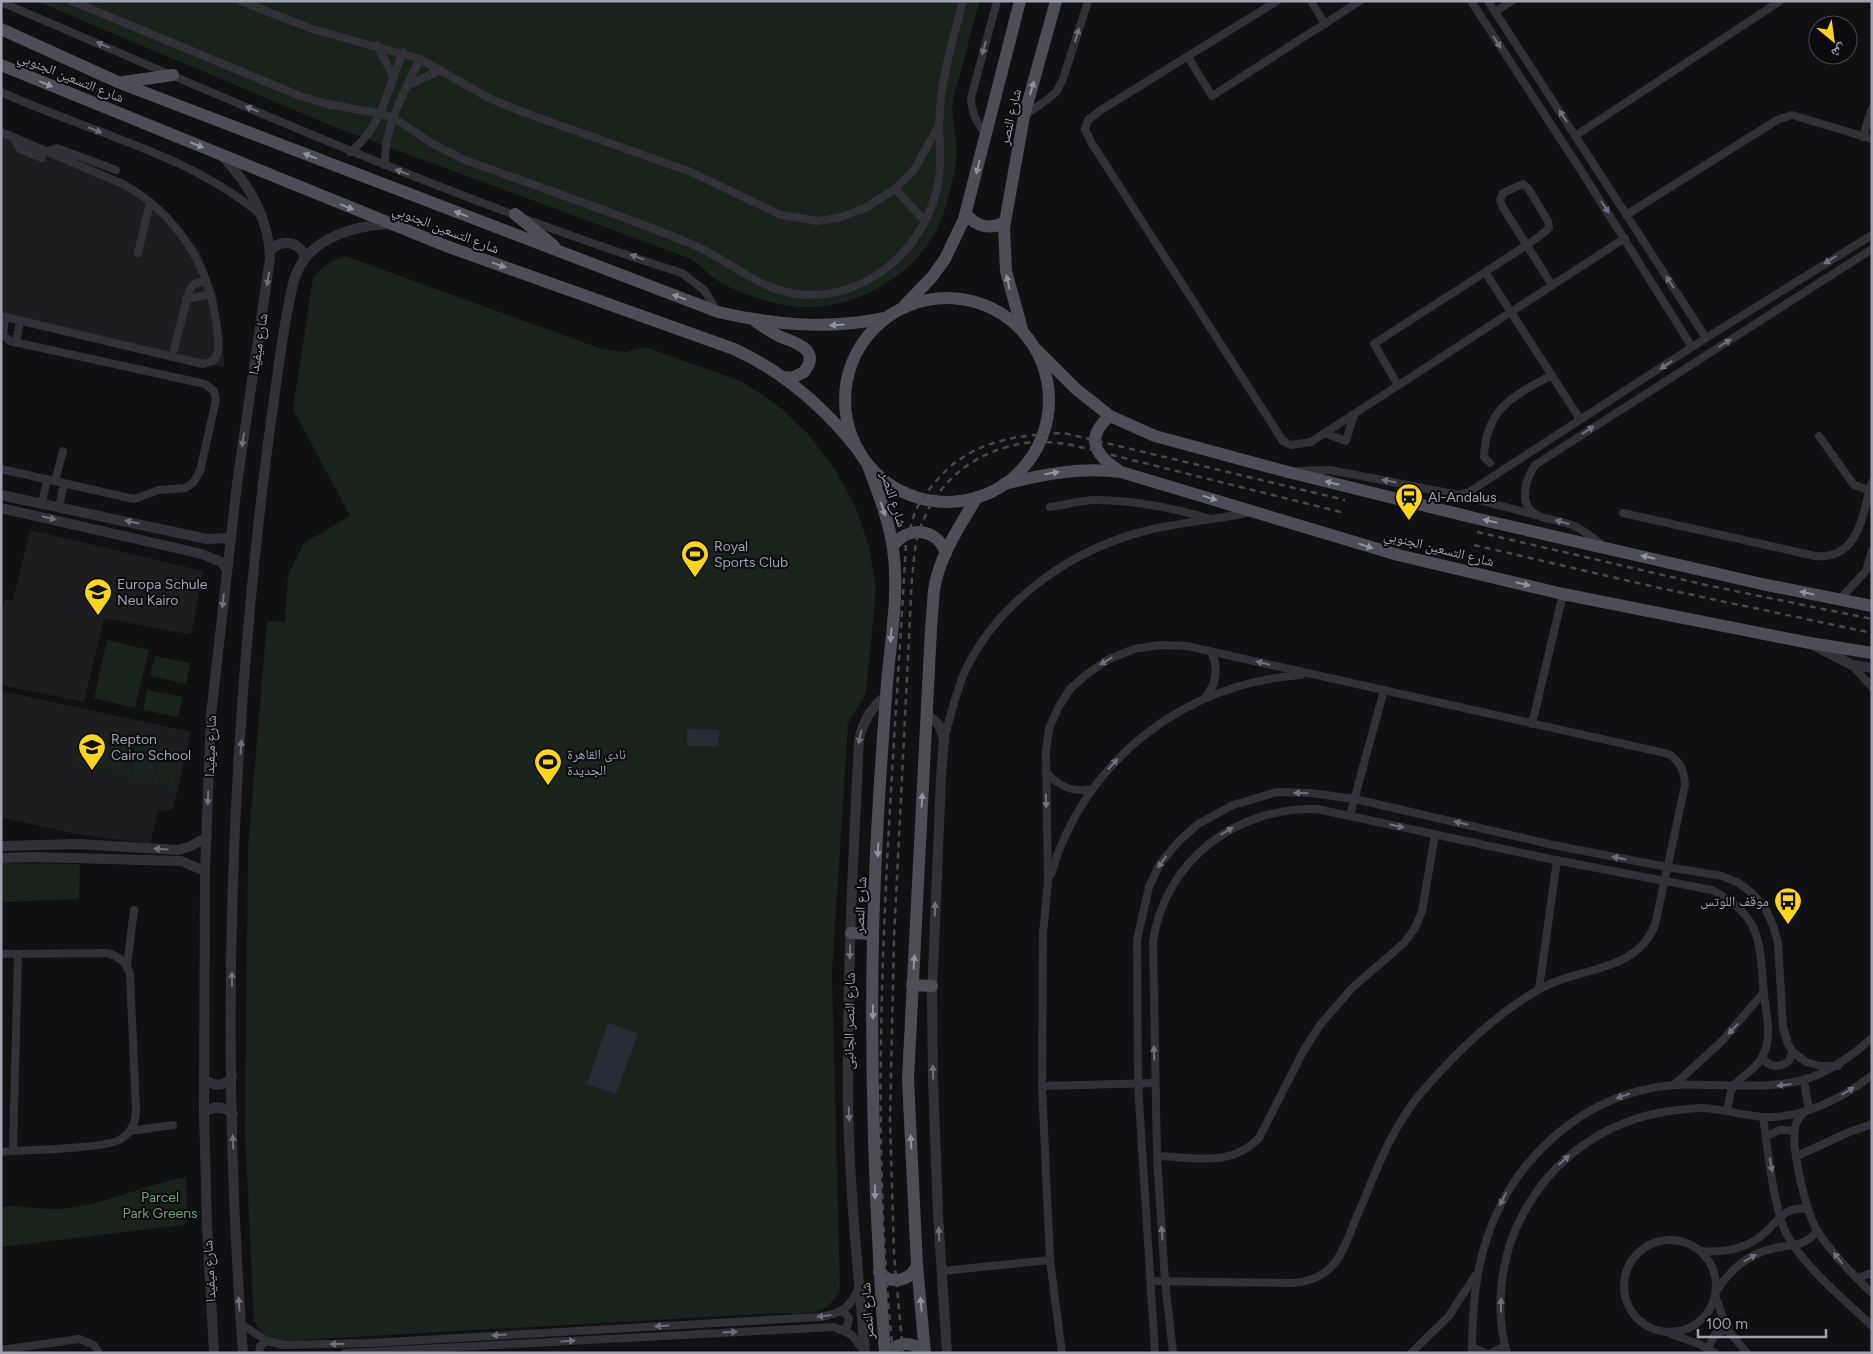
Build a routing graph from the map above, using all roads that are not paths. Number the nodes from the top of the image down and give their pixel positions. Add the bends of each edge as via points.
1 (72, 1) edge
2 (241, 1) edge
3 (963, 1) edge
4 (997, 1) edge
5 (1020, 1) edge
6 (1056, 1) edge
7 (1088, 1) edge
8 (1277, 1) edge
9 (1311, 1) edge
10 (1360, 1) edge
11 (1471, 1) edge
12 (1488, 1) edge
13 (1512, 1) edge
14 (1780, 1) edge
15 (1, 2) edge
16 (1495, 12) junction
17 (1325, 24) junction
18 (1, 29) edge
19 (377, 45) junction
20 (403, 52) junction
21 (1188, 57) junction
22 (420, 58) junction
23 (1, 65) edge
24 (441, 70) junction
25 (173, 75) junction
26 (393, 76) junction
27 (120, 83) junction
28 (408, 85) junction
29 (1, 92) edge
30 (1872, 108) edge
31 (379, 113) junction
32 (1024, 116) junction
33 (394, 118) junction
34 (939, 125) junction
35 (1, 132) edge
36 (986, 134) junction
37 (1575, 136) junction
38 (1863, 136) junction
39 (12, 137) junction
40 (1872, 139) edge
41 (47, 151) junction
42 (350, 152) junction
43 (223, 156) junction
44 (42, 158) dead end
45 (385, 165) junction
46 (116, 170) dead end
47 (1599, 172) junction
48 (1587, 180) junction
49 (895, 189) junction
50 (150, 202) junction
51 (260, 214) junction
52 (515, 214) junction
53 (966, 214) junction
54 (1626, 215) junction
55 (925, 222) junction
56 (1005, 222) junction
57 (389, 224) junction
58 (1872, 236) edge
59 (1625, 238) junction
60 (1526, 244) junction
61 (1872, 249) edge
62 (270, 251) junction
63 (138, 253) dead end
64 (564, 254) junction
65 (305, 258) junction
66 (1485, 272) junction
67 (1801, 278) junction
68 (206, 281) junction
69 (1552, 285) junction
70 (1808, 290) junction
71 (210, 294) junction
72 (186, 300) junction
73 (902, 308) junction
74 (1687, 308) junction
75 (718, 312) junction
76 (1511, 312) junction
77 (1673, 316) junction
78 (3, 317) edge
79 (886, 318) junction
80 (753, 320) junction
81 (20, 321) junction
82 (1022, 329) junction
83 (2, 335) edge
84 (1706, 338) junction
85 (16, 343) junction
86 (1692, 347) junction
87 (1038, 351) junction
88 (172, 357) junction
89 (1552, 375) junction
90 (783, 377) junction
91 (1398, 385) junction
92 (1354, 414) junction
93 (1110, 416) junction
94 (1580, 419) junction
95 (1324, 434) junction
96 (1819, 436) dead end
97 (1540, 445) junction
98 (858, 450) junction
99 (63, 451) dead end
100 (1547, 456) junction
101 (867, 463) junction
102 (1490, 463) dead end
103 (1, 469) edge
104 (1121, 472) junction
105 (1288, 472) junction
106 (51, 480) junction
107 (64, 483) junction
108 (1004, 484) junction
109 (1871, 486) edge
110 (1, 495) edge
111 (1460, 495) junction
112 (977, 497) junction
113 (42, 503) junction
114 (59, 506) junction
115 (1050, 507) dead end
116 (1, 508) edge
117 (1254, 512) junction
118 (1622, 513) dead end
119 (1538, 515) junction
120 (1215, 520) junction
121 (149, 526) junction
122 (179, 533) junction
123 (230, 538) junction
124 (147, 541) junction
125 (893, 546) junction
126 (1604, 546) junction
127 (176, 548) junction
128 (1872, 551) edge
129 (946, 553) junction
130 (226, 568) junction
131 (1563, 594) junction
132 (1840, 599) junction
133 (1872, 606) edge
134 (1810, 643) junction
135 (1211, 652) junction
136 (1872, 653) edge
137 (1852, 664) junction
138 (1872, 668) edge
139 (1310, 674) junction
140 (1872, 688) edge
141 (1384, 690) junction
142 (886, 697) junction
143 (1205, 698) junction
144 (927, 714) junction
145 (1532, 724) junction
146 (944, 740) junction
147 (1046, 772) junction
148 (1092, 789) junction
149 (1354, 799) junction
150 (1350, 815) junction
151 (1435, 835) junction
152 (206, 837) junction
153 (92, 844) junction
154 (1553, 844) junction
155 (1, 846) edge
156 (1567, 847) junction
157 (1, 858) edge
158 (91, 858) junction
159 (1557, 861) junction
160 (1667, 867) junction
161 (205, 871) junction
162 (1048, 882) junction
163 (1665, 882) junction
164 (134, 910) dead end
165 (850, 933) junction
166 (873, 934) junction
167 (1, 954) edge
168 (18, 954) junction
169 (127, 966) junction
170 (912, 985) junction
171 (932, 986) junction
172 (1539, 990) junction
173 (1764, 992) junction
174 (1872, 1038) edge
175 (1793, 1052) junction
176 (1762, 1058) junction
177 (1838, 1066) junction
178 (1872, 1075) edge
179 (232, 1077) junction
180 (204, 1079) junction
181 (1804, 1081) junction
182 (1155, 1083) junction
183 (1138, 1084) junction
184 (1674, 1085) junction
185 (1042, 1086) junction
186 (1733, 1086) junction
187 (1809, 1109) junction
188 (1727, 1110) junction
189 (204, 1112) junction
190 (233, 1114) junction
191 (1763, 1117) junction
192 (1872, 1124) edge
193 (173, 1125) dead end
194 (130, 1131) junction
195 (1795, 1131) junction
196 (1766, 1136) junction
197 (13, 1151) junction
198 (1, 1152) edge
199 (1157, 1156) junction
200 (1797, 1156) junction
201 (1807, 1209) junction
202 (1780, 1216) junction
203 (1817, 1231) junction
204 (1795, 1246) junction
205 (1701, 1252) junction
206 (1050, 1260) junction
207 (917, 1266) junction
208 (942, 1271) junction
209 (879, 1272) junction
210 (1478, 1272) junction
211 (1872, 1273) edge
212 (1857, 1278) junction
213 (1151, 1281) junction
214 (1165, 1281) junction
215 (859, 1288) junction
216 (1716, 1293) junction
217 (1872, 1293) edge
218 (840, 1312) junction
219 (241, 1324) junction
220 (1872, 1326) edge
221 (1727, 1329) junction
222 (842, 1330) junction
223 (1662, 1331) junction
224 (267, 1341) junction
225 (1506, 1349) edge
226 (1, 1350) edge
227 (1472, 1350) edge
228 (1712, 1351) edge
229 (864, 1352) edge
230 (100, 1353) edge
231 (214, 1353) edge
232 (243, 1353) edge
233 (259, 1353) edge
234 (344, 1353) edge
235 (887, 1353) edge
236 (924, 1353) edge
237 (947, 1353) edge
238 (1062, 1353) edge
239 (1155, 1353) edge
240 (1173, 1353) edge
241 (1411, 1353) edge
242 (1485, 1353) edge
243 (1491, 1353) edge
244 (1747, 1353) edge

1 - 31 street via 300,96
2 - 19 street via 312,29
3 - 34 street via 948,58
4 -> 36 street via 971,98 977,124
5 - 36 main road, شارع النصر
32 -> 6 main road, شارع النصر
32 -> 7 street via 1057,91 1064,79
8 - 21 street
9 - 17 street
10 - 17 street
11 -> 48 street
12 - 16 street
13 - 16 street
14 - 37 street
25 -> 15 street
37 -> 16 street
17 - 21 street via 1212,96
18 - 27 main road, شارع التسعين الجنوبي
19 - 20 street
19 - 26 street
20 - 22 street
20 - 26 street
21 - 95 street via 1094,116 1087,124 1087,135 1283,441 1299,446
22 - 24 street
22 - 28 street
23 -> 43 main road, شارع التسعين الجنوبي
24 - 28 street
24 - 49 street via 489,98 691,172 781,215 817,221 838,218 865,208
25 - 27 main road
42 -> 25 street
26 - 31 street
64 -> 27 main road, شارع التسعين الجنوبي
28 - 33 street
29 -> 51 street via 194,170 232,192
30 - 38 street
31 - 33 street
31 - 42 street via 366,137
32 - 56 main road, شارع النصر
33 - 45 street via 385,149
33 - 55 street via 433,144 465,160 672,236 706,251 761,283 791,293 831,293 864,283 902,255
34 - 49 street via 914,170
34 - 55 street via 939,180
35 - 39 street
36 -> 53 main road, شارع النصر
37 - 47 street
38 - 40 street
38 - 54 street via 1800,117 1782,117
39 - 41 street
39 - 44 street via 20,149
41 - 46 street via 57,148
41 - 50 street via 123,184
42 - 45 street
43 - 51 street, شارع ميفيدا via 245,183
43 -> 57 main road, شارع التسعين الجنوبي
52 -> 45 street
47 - 48 street
47 - 54 street
48 -> 59 street
49 - 55 street
50 - 63 street
50 - 68 street via 182,234
51 - 62 street, شارع ميفيدا
52 - 64 main road
75 -> 52 street via 704,290 682,273
53 - 56 main road via 984,226
53 - 73 main road, شارع النصر via 945,259
74 -> 54 street
82 -> 56 main road, شارع النصر via 1006,271
57 - 65 street, شارع ميفيدا via 340,234 325,241
57 -> 90 main road, شارع التسعين الجنوبي via 734,349
58 -> 67 street
59 - 69 street
59 - 77 street
60 - 60 street via 1550,226 1528,188 1520,184 1504,192 1500,200
60 - 66 street
60 - 69 street
61 - 70 street
62 - 65 street via 282,243 292,243
62 -> 123 street, شارع ميفيدا
75 -> 64 main road, شارع التسعين الجنوبي
179 -> 65 street, شارع ميفيدا via 237,809 260,507 280,349 293,283
66 - 76 street
66 - 91 street via 1374,344
67 - 70 street
67 - 84 street
68 - 71 street
68 - 72 street via 191,287
69 - 76 street
100 -> 70 street
71 - 72 street
71 - 88 street via 216,321 217,356 206,364
72 - 88 street
73 - 79 main road
73 - 82 main road via 945,297 969,300 988,306
74 - 77 street
74 - 84 street
75 - 80 main road, شارع التسعين الجنوبي
76 - 89 street
76 - 91 street
77 - 86 street
78 - 81 street
78 - 83 street
79 -> 80 main road, شارع التسعين الجنوبي via 826,326
79 - 98 main road via 857,351 846,386 846,416
80 - 90 main road via 802,345 807,351 808,364 804,372 796,377
81 - 85 street
81 - 88 street
82 - 87 main road
83 - 85 street
84 - 86 street
85 - 107 street via 205,384 215,394 216,404 200,471 189,486 159,490 134,499
86 -> 94 street
87 - 93 main road via 1076,389
87 - 108 main road via 1050,395 1046,426 1031,458
89 - 94 street
89 - 102 street via 1498,410 1484,449 1484,457
90 - 98 main road, شارع التسعين الجنوبي via 826,413
91 - 92 street
92 - 95 street
92 - 95 street via 1346,441
93 - 104 main road via 1097,429 1095,444 1103,458
93 - 105 main road via 1155,436
94 - 97 street
96 - 109 street via 1854,485
97 - 100 street
97 - 111 street via 1476,489
98 - 101 main road
99 - 106 street
100 - 119 street via 1530,472 1525,490 1526,503
101 - 112 main road via 890,484 925,499 960,501
101 -> 125 main road, شارع النصر
103 - 106 street
108 -> 104 main road, شارع التسعين الجنوبي via 1071,470
104 -> 117 main road, شارع التسعين الجنوبي
111 -> 105 street via 1330,470
126 -> 105 main road
106 - 107 street
106 - 113 street
107 - 114 street
108 - 112 main road
109 - 118 street via 1856,536 1846,548 1831,556 1815,556
110 - 113 street
111 - 119 street
112 - 129 main road
113 - 114 street
121 -> 114 street
115 - 120 street via 1094,500 1135,502
116 -> 124 street
117 - 120 street
117 -> 131 main road, شارع التسعين الجنوبي via 1398,555
126 -> 119 street via 1571,524
120 - 146 street via 1149,530 1119,539 1086,553 1040,582 980,643 957,692
121 - 122 street
121 - 124 street
122 - 123 street via 207,539
122 - 127 street
123 - 130 street, شارع ميفيدا
124 - 127 street
125 - 129 main road via 905,534 922,532 937,539
125 -> 142 main road, شارع النصر via 896,586
132 -> 126 main road
127 - 130 street via 209,556
128 - 132 street via 1866,571
129 - 144 main road via 935,589
130 -> 152 street, شارع ميفيدا via 211,715
131 - 134 main road, شارع التسعين الجنوبي
131 - 145 street
132 - 133 main road
134 - 136 main road, شارع التسعين الجنوبي
134 - 137 street
139 -> 135 street
135 - 143 street via 1216,672 1213,686
135 -> 147 street via 1160,644 1134,649 1109,659 1086,674 1070,689 1049,729
137 - 138 street
137 - 140 street
139 - 141 street
139 - 143 street via 1257,681
141 - 145 street
141 - 149 street
142 -> 165 street, شارع النصر الجانبى via 868,714 858,740
142 -> 166 main road, شارع النصر
148 -> 143 street via 1138,740 1180,710
144 - 146 street via 939,725
170 -> 144 main road
145 - 160 street via 1669,754 1679,762 1685,785
171 -> 146 street
147 - 148 street via 1067,788
147 -> 162 street
148 - 162 street via 1061,843
149 - 150 street
154 -> 149 street
149 -> 183 street via 1277,792 1233,805 1198,824 1159,865 1149,887 1137,940
150 -> 151 street
182 -> 150 street via 1153,942 1161,908 1180,873 1207,844 1253,818 1304,808
151 - 159 street
151 - 199 street via 1422,910 1415,928 1404,943 1352,988 1320,1025 1259,1138 1250,1148 1224,1159
152 -> 153 street via 178,850
152 - 161 street, شارع ميفيدا
153 - 155 street
153 - 158 street
154 - 156 street
154 - 159 street via 1546,851
156 - 159 street via 1569,857
160 -> 156 street
157 - 158 street
158 - 161 street via 181,861
159 - 163 street
159 - 172 street
160 - 163 street
160 - 175 street via 1722,876 1746,889 1765,908 1778,942 1783,1027
161 - 180 street, شارع ميفيدا
162 - 185 street via 1043,933
163 - 172 street via 1656,925 1638,951 1630,957
163 - 173 street via 1712,890 1730,899 1744,913 1755,930 1761,949
164 - 169 street
165 - 166 main road
165 -> 215 street, شارع النصر الجانبى via 848,1099
166 -> 209 main road, شارع النصر via 872,1087
167 - 168 street
168 - 169 street via 107,953 117,956
168 - 197 street
169 - 194 street via 136,1109
170 - 171 main road
207 -> 170 main road via 908,1080
208 -> 171 street
172 - 214 street via 1479,1032 1417,1096 1391,1136 1338,1258 1323,1274 1293,1283
173 - 176 street via 1768,1038
173 -> 184 street via 1722,1041
174 - 177 street
175 - 176 street via 1788,1062 1777,1066 1771,1066
175 - 177 street via 1806,1062
176 - 186 street
177 - 181 street
187 -> 178 street via 1844,1094
179 - 180 street via 221,1085
179 - 190 street, شارع ميفيدا
180 - 189 street, شارع ميفيدا
181 -> 186 street via 1767,1087
181 - 187 street
182 - 183 street
182 - 199 street
183 - 185 street
183 - 213 street
184 - 186 street
184 -> 210 street via 1634,1092 1604,1103 1569,1123 1550,1139 1516,1176 1504,1198 1484,1247
185 - 206 street
186 - 188 street
187 - 191 street via 1780,1117
187 - 195 street via 1799,1118
188 - 191 street
225 -> 188 street via 1500,1323 1501,1294 1509,1250 1529,1202 1561,1162 1603,1132 1627,1121 1699,1108
189 - 190 street via 221,1108
189 - 231 street, شارع ميفيدا via 206,1225
219 -> 190 street, شارع ميفيدا
191 - 196 street
192 - 200 street
193 - 194 street
194 - 197 street via 120,1140 108,1144
195 - 196 street via 1780,1130
195 - 200 street
196 -> 202 street
197 - 198 street
214 -> 199 street
200 - 201 street
201 - 202 street via 1792,1209
201 - 203 street
202 - 204 street
202 - 205 street via 1749,1244 1725,1252
203 - 204 street via 1810,1239
212 -> 203 street
216 -> 204 street via 1724,1279 1746,1260 1773,1248
204 - 220 street
205 - 216 street via 1713,1270
205 - 223 street via 1685,1243 1666,1240 1643,1249 1628,1268 1624,1292 1628,1304 1642,1322
206 - 208 street
206 - 238 street
207 - 209 main road via 909,1276 900,1280 890,1280
236 -> 207 main road
208 - 237 street
209 - 235 main road, شارع النصر
210 - 227 street
210 - 241 street via 1448,1317
211 - 212 street
212 - 217 street
213 - 214 street
213 - 239 street
214 - 240 street
215 - 218 street via 848,1306
215 - 229 street, شارع النصر الجانبى
216 - 221 street
216 - 223 street via 1705,1316 1696,1324 1686,1329
218 - 222 street via 849,1318 847,1327
218 -> 224 street via 820,1317 371,1343 284,1345
219 - 224 street
219 - 232 street, شارع ميفيدا
221 - 228 street via 1712,1337
221 - 244 street
222 - 229 street via 852,1335
234 -> 222 street via 834,1327
223 - 228 street
224 - 233 street via 260,1346
225 - 243 street
226 - 230 street via 79,1340 94,1346
227 - 242 street
235 - 236 main road via 904,1343 914,1345

